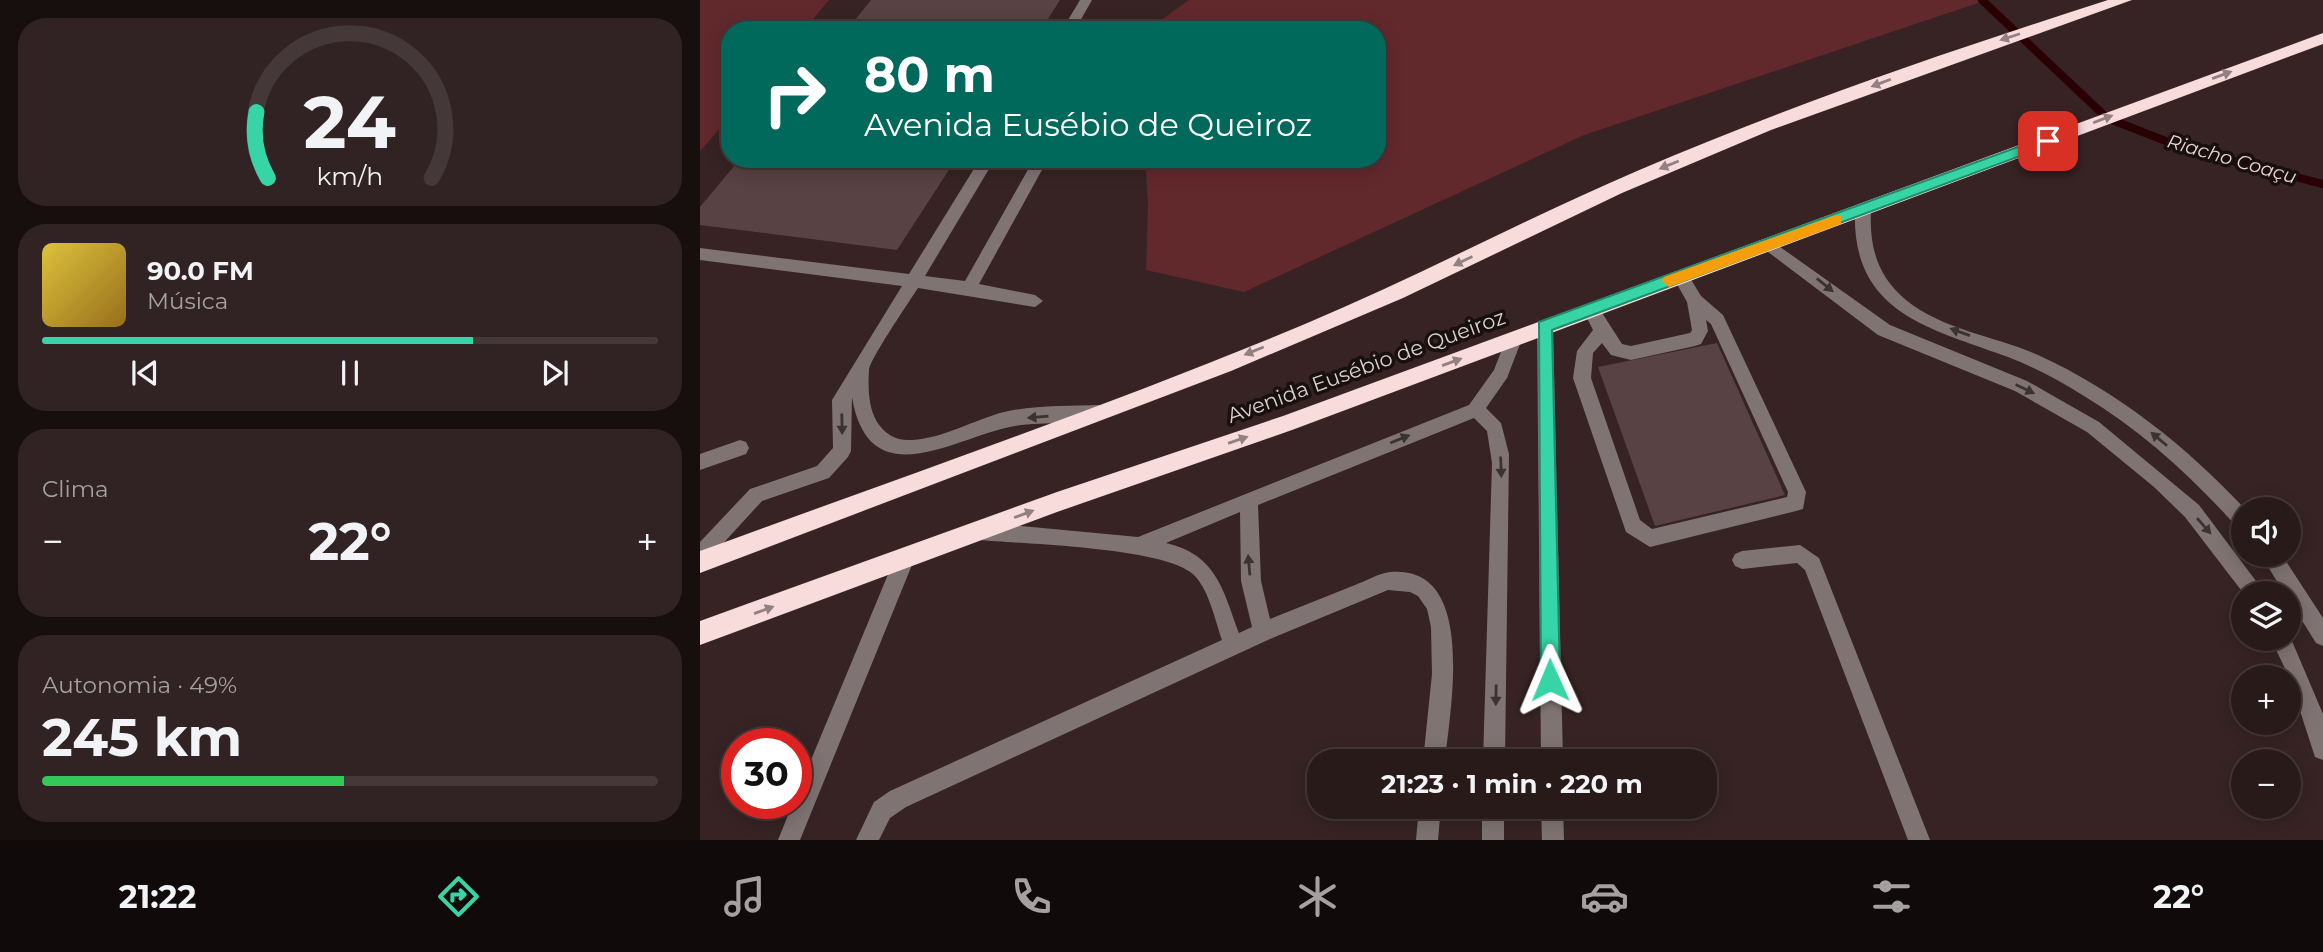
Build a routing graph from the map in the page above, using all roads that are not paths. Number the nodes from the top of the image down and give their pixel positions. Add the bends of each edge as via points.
1 (1086, 0) edge
2 (2124, 0) edge
3 (1073, 21) edge
4 (2323, 38) edge
5 (983, 168) edge
6 (1036, 168) edge
7 (1863, 210) junction
8 (1769, 245) junction
9 (700, 254) edge
10 (1681, 277) junction
11 (914, 282) junction
12 (969, 288) junction
13 (1695, 300) junction
14 (1035, 302) dead end
15 (1591, 310) junction
16 (1545, 326) junction
17 (1602, 331) junction
18 (1514, 339) junction
19 (864, 362) junction
20 (1475, 410) junction
21 (1106, 411) junction
22 (740, 448) dead end
23 (700, 462) edge
24 (1249, 500) junction
25 (2231, 507) edge
26 (979, 531) junction
27 (1138, 546) junction
28 (700, 555) edge
29 (904, 560) junction
30 (1742, 560) dead end
31 (700, 562) edge
32 (2279, 567) edge
33 (2246, 581) edge
34 (1263, 632) junction
35 (700, 634) edge
36 (2323, 636) edge
37 (1234, 646) junction
38 (2286, 651) edge
39 (1435, 749) edge
40 (1494, 749) edge
41 (1552, 749) edge
42 (2323, 750) edge
43 (1429, 819) edge
44 (1493, 819) edge
45 (1552, 819) edge
46 (789, 840) edge
47 (867, 840) edge
48 (1427, 840) edge
49 (1493, 840) edge
50 (1553, 840) edge
51 (1919, 840) edge

1 - 3 street
2 -> 21 highway via 1945,59 1646,175 1397,293
7 -> 4 highway, Avenida Eusébio de Queiroz
5 - 11 street
6 - 12 street
7 - 8 highway, Avenida Eusébio de Queiroz
25 -> 7 street via 2186,462 2111,404 2032,360 1902,306 1866,262 1861,238
8 - 10 highway, Avenida Eusébio de Queiroz
8 -> 33 street via 1884,330 2021,386 2092,427 2192,511
9 - 11 street
10 - 13 street
10 - 15 highway, Avenida Eusébio de Queiroz
11 - 12 street
11 - 19 street
12 - 14 street
13 - 17 street via 1700,331 1695,339 1631,353 1617,350
13 - 17 street via 1717,320 1797,492 1796,503 1650,538 1633,526 1582,378 1585,351
15 - 16 highway, Avenida Eusébio de Queiroz
15 - 17 street
16 - 18 highway, Avenida Eusébio de Queiroz
16 - 41 street
18 - 20 street via 1501,373
26 -> 18 highway, Avenida Eusébio de Queiroz
21 -> 19 street via 1004,420 914,449 892,447 872,431 857,396
19 -> 28 street via 841,400 842,451 823,471 756,495
24 -> 20 street
20 -> 40 street via 1487,415 1494,425 1501,473
21 - 31 highway
22 - 23 street
24 - 27 street
34 -> 24 street via 1251,582
26 - 27 street
26 - 29 highway, Avenida Eusébio de Queiroz
27 - 37 street via 1174,554 1200,568 1211,583
35 -> 29 highway, Avenida Eusébio de Queiroz
29 - 46 street
30 - 51 street via 1800,554 1812,564
32 - 36 street
34 - 37 street
34 - 39 street via 1388,581 1410,582 1429,593 1439,614 1443,655
37 - 47 street via 898,799 882,810
38 - 42 street
43 - 48 street
44 - 49 street
45 - 50 street

